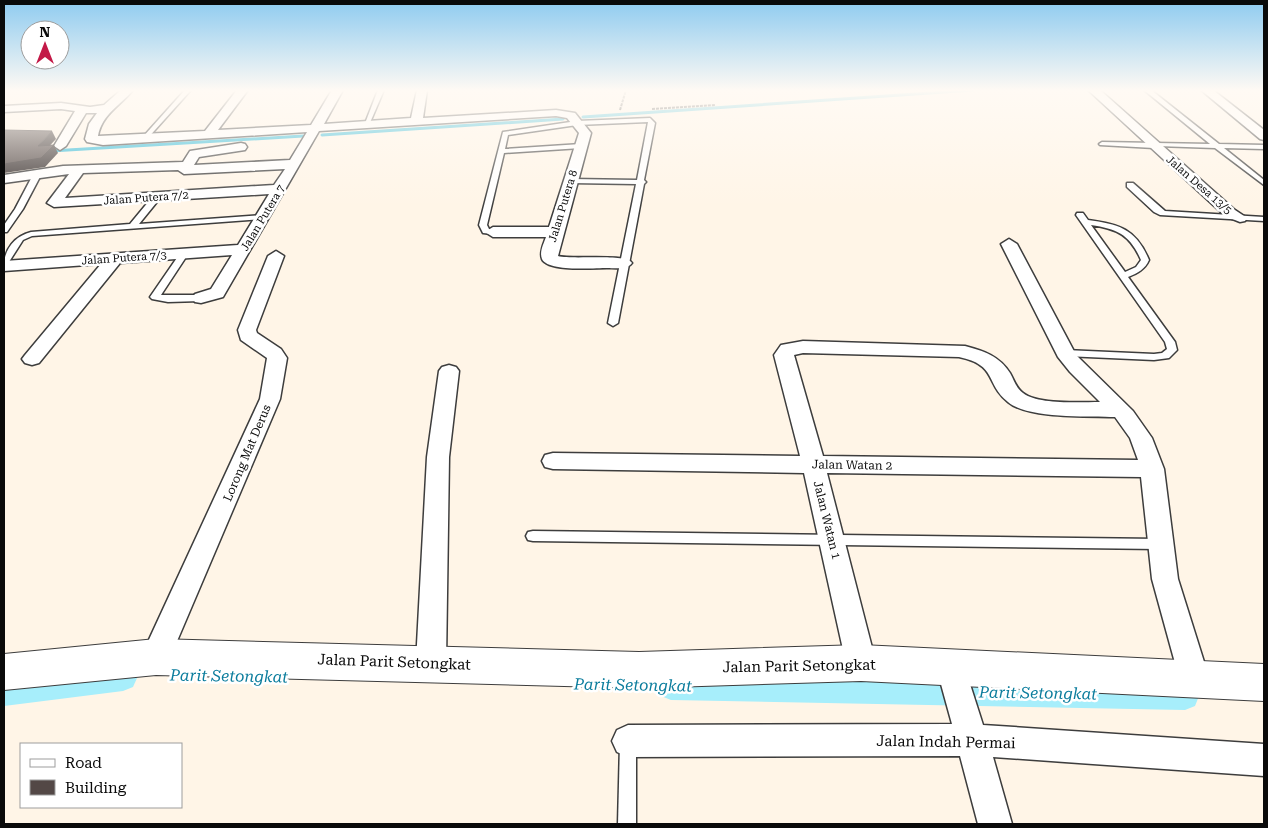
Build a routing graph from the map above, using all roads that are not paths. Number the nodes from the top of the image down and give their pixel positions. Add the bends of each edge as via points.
1 (315, 128) edge
2 (69, 129) edge
3 (94, 129) edge
4 (153, 129) edge
5 (213, 129) edge
6 (305, 129) edge
7 (526, 129) edge
8 (581, 129) edge
9 (651, 129) edge
10 (1135, 129) edge
11 (1195, 129) edge
12 (208, 135) junction
13 (144, 139) junction
14 (306, 143) junction
15 (288, 144) dead end
16 (1102, 144) dead end
17 (1153, 145) junction
18 (1216, 145) junction
19 (60, 146) dead end
20 (252, 146) dead end
21 (581, 146) junction
22 (1264, 147) edge
23 (500, 152) junction
24 (295, 164) junction
25 (187, 166) junction
26 (79, 170) junction
27 (38, 173) junction
28 (4, 179) edge
29 (571, 181) junction
30 (642, 182) junction
31 (1264, 183) edge
32 (1130, 185) dead end
33 (280, 189) junction
34 (157, 197) junction
35 (264, 217) junction
36 (1240, 218) junction
37 (1264, 220) edge
38 (130, 228) junction
39 (4, 230) edge
40 (493, 232) joint
41 (556, 232) junction
42 (1009, 244) dead end
43 (244, 250) junction
44 (184, 254) junction
45 (276, 256) dead end
46 (115, 258) junction
47 (624, 263) junction
48 (4, 264) edge
49 (1123, 276) junction
50 (201, 298) joint
51 (613, 323) dead end
52 (1065, 353) junction
53 (32, 359) dead end
54 (449, 371) dead end
55 (1120, 410) junction
56 (552, 461) dead end
57 (814, 464) junction
58 (1152, 469) junction
59 (533, 536) dead end
60 (832, 539) junction
61 (1159, 544) junction
62 (156, 656) junction
63 (431, 663) junction
64 (862, 663) junction
65 (4, 672) edge
66 (1195, 681) junction
67 (1264, 683) edge
68 (956, 685) junction
69 (972, 740) junction
70 (628, 742) joint
71 (1264, 760) edge
72 (627, 824) edge
73 (995, 824) edge

1 - 14 street, Jalan Putera 7
2 - 19 street
3 - 13 street via 91,139
4 - 13 lane
5 - 12 street
6 - 12 street
7 - 23 lane via 505,133
8 - 21 street, Jalan Putera 8 via 585,134
9 - 30 lane
10 - 17 street, Jalan Desa 13/5
11 - 18 lane
12 - 13 street
14 - 15 street
14 - 24 street, Jalan Putera 7
16 - 17 lane
17 - 18 lane
17 - 36 street, Jalan Desa 13/5 via 1230,213
18 - 22 lane
18 - 31 lane
20 - 25 street via 202,151 195,154
21 - 23 lane
21 - 29 street, Jalan Putera 8
23 - 40 lane via 482,225 486,231
24 - 25 street via 186,171
24 - 33 street, Jalan Putera 7
25 - 26 street
26 - 27 street
26 - 34 street, Jalan Putera 7/2 via 54,203
27 - 28 street
27 - 39 lane
29 - 30 lane
29 - 41 street, Jalan Putera 8
30 - 47 lane
32 - 36 lane via 1163,213
33 - 34 street, Jalan Putera 7/2
33 - 35 street, Jalan Putera 7
34 - 38 lane
35 - 38 lane
35 - 43 street, Jalan Putera 7
36 - 37 lane
38 - 48 lane via 24,236
40 - 41 street
41 - 47 street, Jalan Putera 8 via 549,253 550,259 556,262
42 - 52 street
43 - 44 street, Jalan Putera 7/3
43 - 50 street, Jalan Putera 7 via 217,293
44 - 46 street, Jalan Putera 7/3
44 - 50 lane via 155,296
45 - 62 street, Lorong Mat Derus via 247,330 248,336 277,358 270,399
46 - 48 street, Jalan Putera 7/3
46 - 53 street
47 - 51 lane
49 - 49 lane via 1082,219 1124,230 1138,245 1144,260 1142,266
49 - 52 lane via 1170,342 1172,350 1165,356 1154,357
52 - 55 street via 1080,373
54 - 63 street via 438,456
55 - 57 street, Jalan Watan 1 via 1047,406 1018,400 988,361 960,351 788,348 784,355
55 - 58 street via 1133,424
56 - 57 street, Jalan Watan 2
57 - 58 street, Jalan Watan 2
57 - 60 street, Jalan Watan 1
58 - 61 street
59 - 60 lane
60 - 61 lane
60 - 64 street, Jalan Watan 1
61 - 66 street via 1172,604
62 - 63 street, Jalan Parit Setongkat
62 - 65 street, Jalan Parit Setongkat
63 - 64 street, Jalan Parit Setongkat via 640,670
64 - 68 street, Jalan Parit Setongkat
66 - 67 street, Jalan Parit Setongkat
66 - 68 street, Jalan Parit Setongkat
68 - 69 street
69 - 70 street, Jalan Indah Permai
69 - 71 street, Jalan Indah Permai
69 - 73 street
70 - 72 lane

